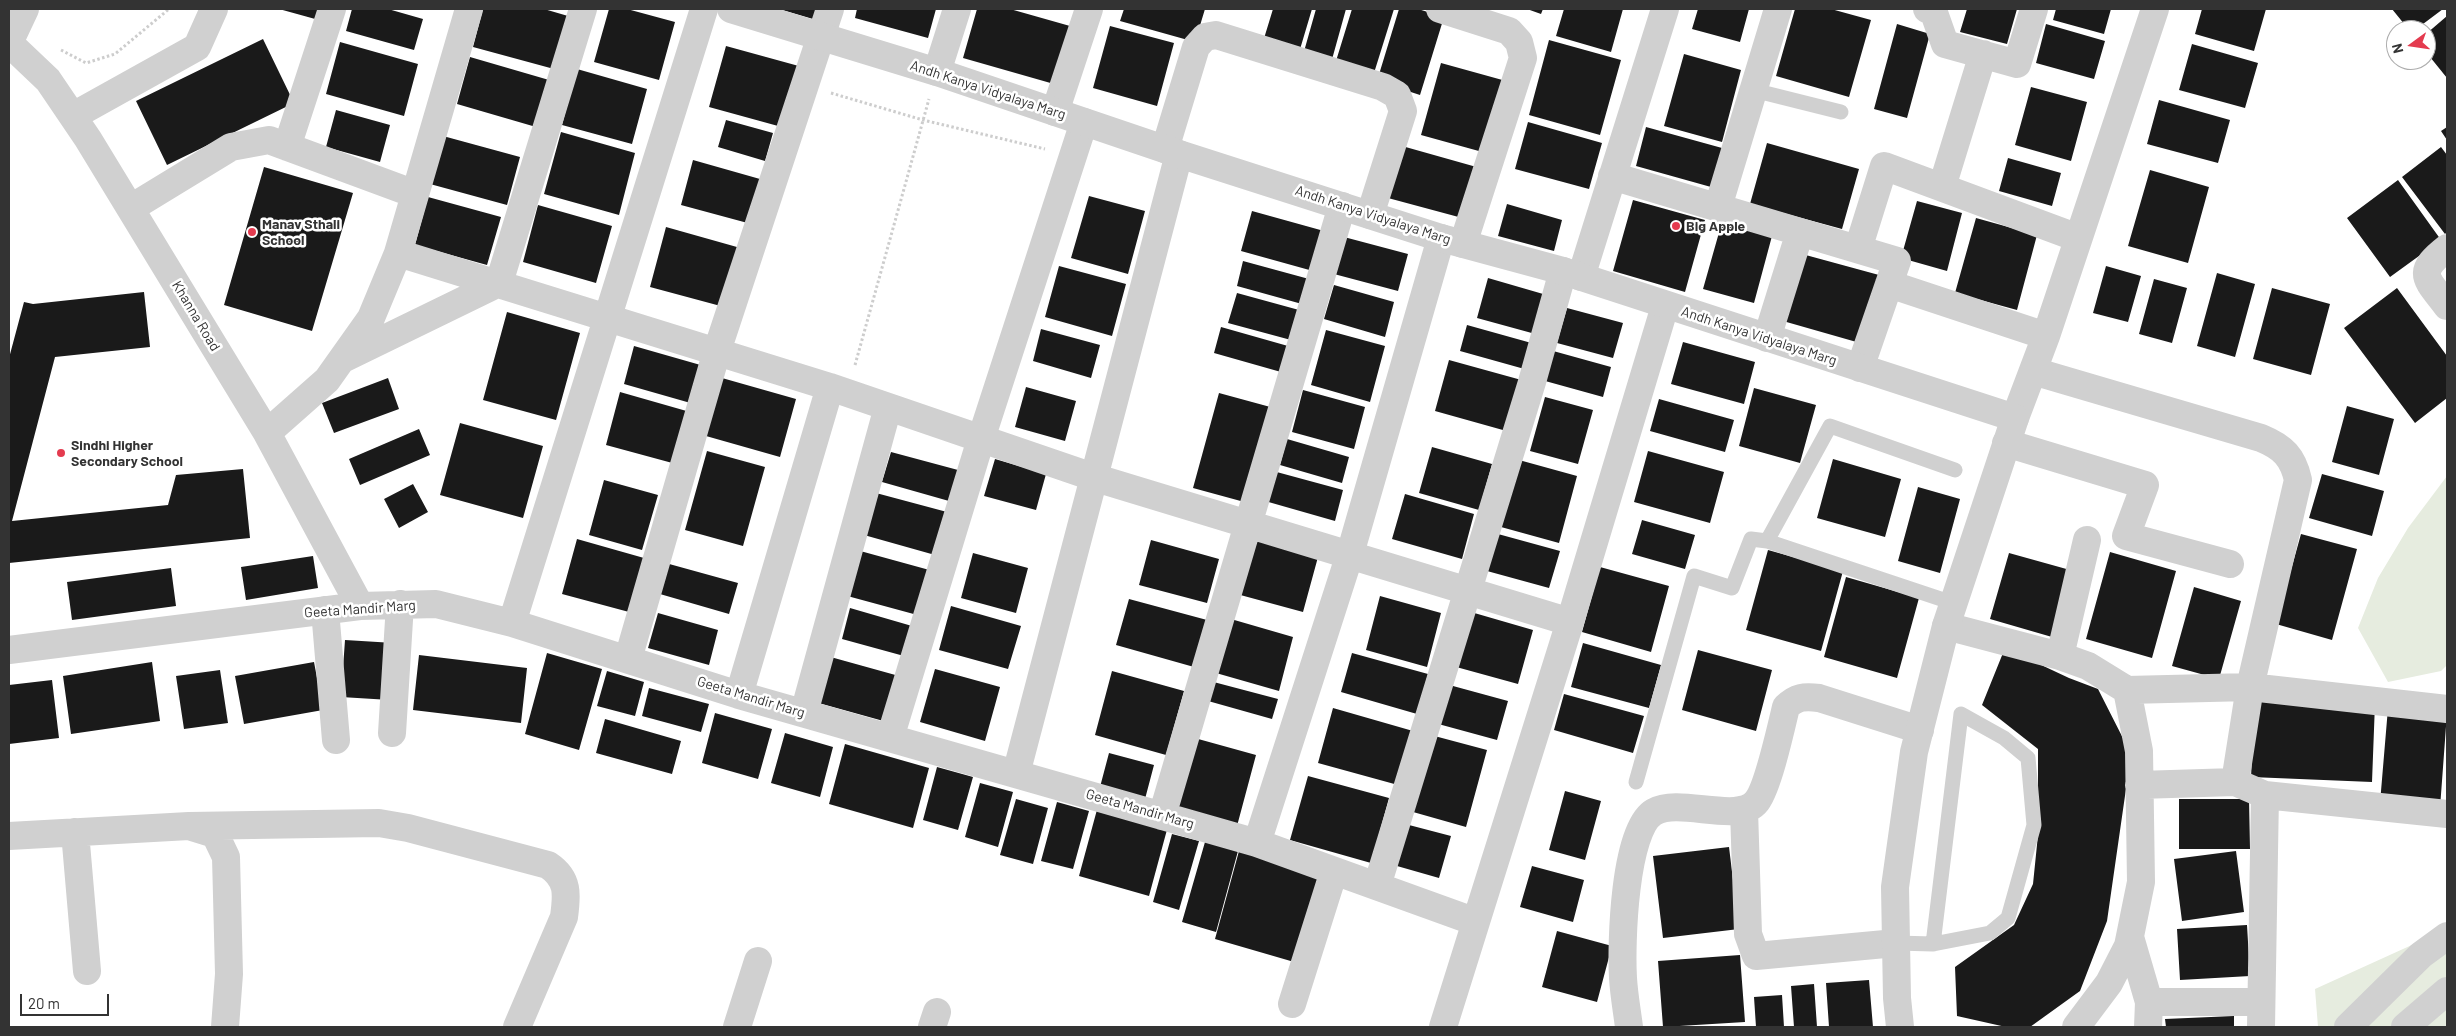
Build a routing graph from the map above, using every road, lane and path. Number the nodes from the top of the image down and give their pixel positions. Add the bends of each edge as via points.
1 (25, 9) edge
2 (169, 9) edge
3 (214, 9) edge
4 (332, 9) edge
5 (469, 9) edge
6 (583, 9) edge
7 (704, 9) edge
8 (731, 9) edge
9 (830, 9) edge
10 (957, 9) edge
11 (1089, 9) edge
12 (1440, 9) edge
13 (1665, 9) edge
14 (1778, 9) edge
15 (1931, 9) edge
16 (2034, 9) edge
17 (2155, 9) edge
18 (822, 37) junction
19 (9, 43) edge
20 (60, 50) dead end
21 (1983, 54) junction
22 (937, 72) junction
23 (1753, 90) junction
24 (828, 92) dead end
25 (1055, 112) junction
26 (1841, 112) dead end
27 (73, 116) junction
28 (923, 120) junction
29 (1084, 122) junction
30 (287, 147) junction
31 (1172, 152) junction
32 (1043, 159) dead end
33 (1612, 176) junction
34 (1942, 187) junction
35 (416, 194) junction
36 (1342, 206) junction
37 (1718, 207) junction
38 (131, 208) junction
39 (1370, 214) junction
40 (1800, 232) junction
41 (2078, 238) junction
42 (1452, 241) junction
43 (2447, 248) edge
44 (1858, 249) junction
45 (398, 253) junction
46 (1572, 274) junction
47 (499, 284) junction
48 (1889, 284) junction
49 (1665, 306) junction
50 (2447, 306) edge
51 (607, 316) junction
52 (2046, 336) junction
53 (1767, 338) junction
54 (717, 351) junction
55 (343, 359) junction
56 (1860, 368) junction
57 (2033, 371) junction
58 (838, 390) junction
59 (888, 407) junction
60 (2015, 418) junction
61 (267, 433) junction
62 (981, 439) junction
63 (2006, 444) junction
64 (1954, 470) dead end
65 (1096, 478) junction
66 (1246, 524) junction
67 (2087, 540) dead end
68 (1767, 541) junction
69 (1350, 554) junction
70 (2230, 564) dead end
71 (1466, 591) junction
72 (400, 604) junction
73 (360, 606) junction
74 (325, 610) junction
75 (1949, 614) junction
76 (1570, 622) junction
77 (512, 624) junction
78 (9, 650) edge
79 (2060, 656) junction
80 (628, 659) junction
81 (2250, 687) junction
82 (2127, 690) junction
83 (739, 695) junction
84 (2447, 709) edge
85 (804, 713) junction
86 (1920, 730) junction
87 (392, 733) dead end
88 (890, 738) junction
89 (336, 740) dead end
90 (1016, 774) junction
91 (1636, 782) dead end
92 (2235, 782) junction
93 (2139, 785) junction
94 (2265, 795) junction
95 (1744, 810) junction
96 (2447, 814) edge
97 (1162, 816) junction
98 (189, 826) junction
99 (76, 832) junction
100 (9, 836) edge
101 (1257, 843) junction
102 (1334, 871) junction
103 (1376, 886) junction
104 (1476, 922) junction
105 (2447, 936) edge
106 (2130, 937) junction
107 (1896, 943) junction
108 (1933, 944) junction
109 (758, 962) dead end
110 (87, 971) dead end
111 (2447, 991) edge
112 (1292, 1004) dead end
113 (2149, 1015) edge
114 (2261, 1015) edge
115 (525, 1024) edge
116 (225, 1027) edge
117 (737, 1027) edge
118 (1443, 1027) edge
119 (1629, 1027) edge
120 (1900, 1027) edge
121 (2076, 1027) edge
122 (2348, 1027) edge
123 (2405, 1027) edge

1 - 19 street
2 - 20 path via 115,54 86,63
3 - 27 street via 197,47
4 - 30 street
5 - 35 street
6 - 47 street
7 - 51 street
8 - 18 street, Andh Kanya Vidyalaya Marg
9 - 18 street
10 - 22 street
11 - 25 street
12 - 42 street via 1509,31 1519,42 1523,58
13 - 33 street
14 - 23 street
15 - 21 street via 1945,44
16 - 21 street via 2017,64
17 - 41 street
18 - 22 street, Andh Kanya Vidyalaya Marg
18 - 54 street
19 - 27 street, Khanna Road via 48,80
21 - 34 street
22 - 25 street, Andh Kanya Vidyalaya Marg
22 - 28 path
23 - 26 lane
23 - 37 street
24 - 28 path
25 - 29 street, Andh Kanya Vidyalaya Marg
27 - 38 street, Khanna Road
28 - 32 path via 1046,149
28 - 58 path
29 - 31 street, Andh Kanya Vidyalaya Marg
29 - 62 street
30 - 35 street
30 - 38 street via 269,140 232,148
31 - 36 street, Andh Kanya Vidyalaya Marg
31 - 39 street via 1196,47 1205,37 1216,36 1383,87 1397,95 1403,111
31 - 65 street
33 - 37 street
33 - 46 street
34 - 41 street
34 - 44 street via 1884,166
35 - 45 street
36 - 39 street, Andh Kanya Vidyalaya Marg
36 - 66 street
37 - 40 street
38 - 61 street, Khanna Road
39 - 42 street, Andh Kanya Vidyalaya Marg
40 - 44 street
40 - 53 street
41 - 52 street
42 - 46 street, Andh Kanya Vidyalaya Marg
42 - 69 street
43 - 50 street via 2427,267 2427,274
44 - 48 street via 1897,261
45 - 47 street
45 - 55 street via 372,318
46 - 49 street, Andh Kanya Vidyalaya Marg
46 - 71 street via 1529,391
47 - 51 street
47 - 55 street
48 - 52 street
48 - 56 street
49 - 53 street, Andh Kanya Vidyalaya Marg
49 - 76 street
51 - 54 street
51 - 77 street
52 - 57 street
53 - 56 street, Andh Kanya Vidyalaya Marg
54 - 58 street
54 - 80 street
55 - 61 street via 327,380
56 - 60 street, Andh Kanya Vidyalaya Marg
57 - 60 street
57 - 81 street via 2261,438 2278,445 2295,465 2298,480
58 - 59 street
58 - 83 street
59 - 62 street
59 - 85 street
60 - 63 street
61 - 73 street, Khanna Road
62 - 65 street
62 - 88 street
63 - 70 street via 2145,485 2126,536
63 - 75 street
64 - 68 lane via 1830,426
65 - 66 street
65 - 90 street
66 - 69 street
66 - 97 street
67 - 79 street
68 - 75 lane
68 - 91 lane via 1751,539 1732,588 1694,576
69 - 71 street
69 - 101 street
71 - 76 street
71 - 103 street
72 - 73 street, Geeta Mandir Marg
72 - 77 street, Geeta Mandir Marg via 436,604
72 - 87 street
73 - 74 street, Geeta Mandir Marg
74 - 78 street, Geeta Mandir Marg
74 - 89 street
75 - 79 street
75 - 86 street
76 - 104 street
77 - 80 street, Geeta Mandir Marg
79 - 82 street via 2088,666
80 - 83 street, Geeta Mandir Marg
81 - 82 street
81 - 84 street
81 - 92 street
82 - 93 street via 2139,751
83 - 85 street, Geeta Mandir Marg
85 - 88 street, Geeta Mandir Marg
86 - 95 street via 1818,698 1805,696 1794,699 1786,707 1757,802
86 - 107 street via 1895,887
88 - 90 street, Geeta Mandir Marg
90 - 97 street, Geeta Mandir Marg
92 - 93 street
92 - 94 street
93 - 106 street via 2141,882
94 - 96 street
94 - 114 street
95 - 107 street via 1748,934 1756,956
95 - 119 street via 1675,807 1654,811 1641,824 1629,871 1623,927 1623,979
97 - 101 street, Geeta Mandir Marg
98 - 99 street
98 - 115 street via 379,823 548,865 559,872 564,885 564,917
98 - 116 street via 215,834 226,857 229,974
99 - 100 street
99 - 110 street
101 - 102 street, Geeta Mandir Marg
102 - 103 street, Geeta Mandir Marg
102 - 112 street
103 - 104 street, Geeta Mandir Marg
104 - 118 street
105 - 122 street via 2422,955
106 - 113 street
106 - 121 street via 2109,983
107 - 108 lane
107 - 120 street via 1896,998
108 - 108 lane via 1950,800 1960,714 2004,738 2028,758 2034,825 2008,918 1990,933
109 - 117 street
111 - 123 street
113 - 114 street

